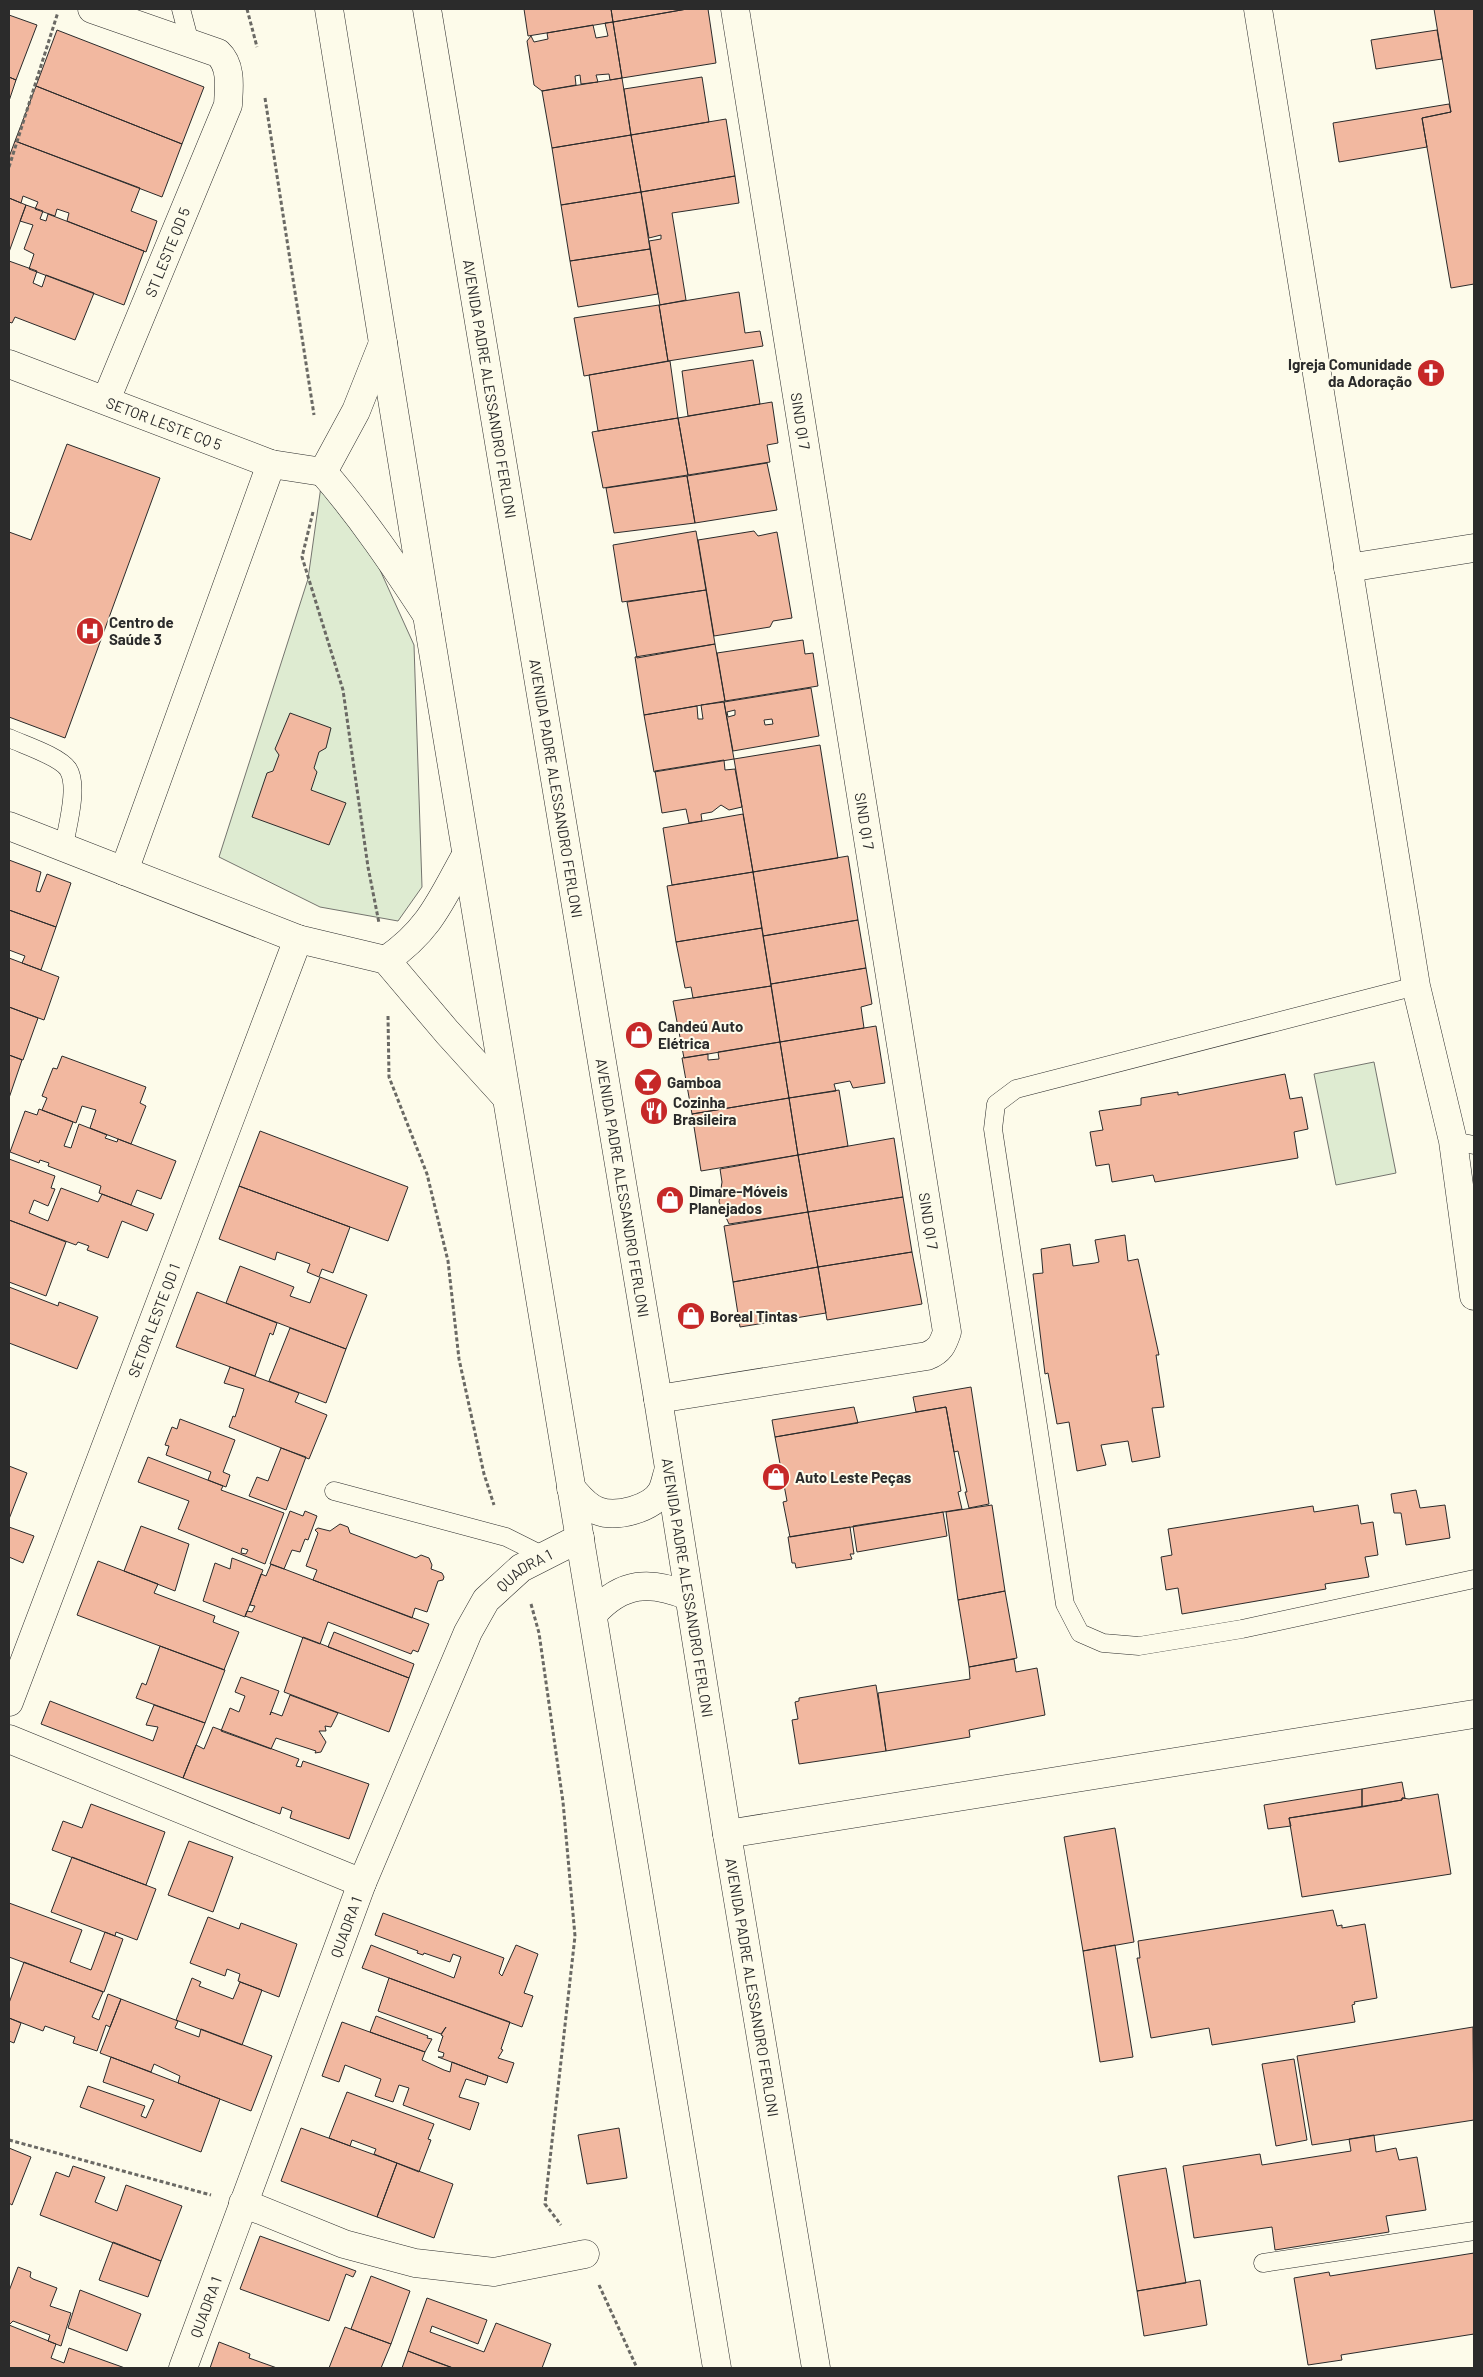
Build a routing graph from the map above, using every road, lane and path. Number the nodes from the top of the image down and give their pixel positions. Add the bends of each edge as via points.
1 (58, 9) edge
2 (92, 9) edge
3 (181, 9) edge
4 (247, 9) edge
5 (329, 9) edge
6 (427, 9) edge
7 (735, 9) edge
8 (1258, 9) edge
9 (190, 43) junction
10 (258, 51) dead end
11 (264, 90) dead end
12 (9, 167) edge
13 (383, 343) junction
14 (9, 364) edge
15 (106, 400) junction
16 (271, 464) junction
17 (323, 472) junction
18 (1474, 548) edge
19 (1348, 568) junction
20 (427, 615) junction
21 (9, 738) edge
22 (9, 826) edge
23 (64, 846) junction
24 (466, 855) junction
25 (124, 871) junction
26 (298, 939) junction
27 (386, 960) junction
28 (1416, 986) junction
29 (506, 1097) junction
30 (1464, 1143) edge
31 (1474, 1296) edge
32 (658, 1399) junction
33 (668, 1472) junction
34 (571, 1488) junction
35 (334, 1490) dead end
36 (506, 1536) junction
37 (580, 1538) junction
38 (533, 1562) junction
39 (1474, 1578) edge
40 (688, 1596) junction
41 (594, 1613) junction
42 (9, 1702) edge
43 (1474, 1714) edge
44 (9, 1739) edge
45 (727, 1834) junction
46 (362, 1883) junction
47 (9, 2140) edge
48 (243, 2204) junction
49 (1474, 2231) edge
50 (585, 2254) junction
51 (1263, 2263) dead end
52 (183, 2368) edge
53 (637, 2368) edge
54 (717, 2368) edge
55 (816, 2368) edge

1 - 12 path
2 - 9 street
3 - 9 lane
4 - 10 path
5 - 13 street
6 - 32 street, AVENIDA PADRE ALESSANDRO FERLONI
7 - 32 street, SIND QI 7 via 947,1332 937,1352 927,1356
8 - 19 street
9 - 15 street, ST LESTE QD 5 via 218,53 226,60 228,105
11 - 17 path
13 - 17 street via 356,411
13 - 20 street
14 - 15 street, SETOR LESTE CQ 5
15 - 16 street, SETOR LESTE CQ 5
16 - 17 street, SETOR LESTE CQ 5
16 - 25 street
17 - 20 street via 352,506
17 - 27 path via 302,557 343,690 368,867
18 - 19 street
19 - 28 street
20 - 24 street
21 - 23 lane via 55,759 68,770 73,786
22 - 23 street
23 - 25 street
24 - 27 street via 428,923 408,946
24 - 29 street
25 - 26 street
26 - 27 street
26 - 42 street, SETOR LESTE QD 1
27 - 29 street
27 - 36 path via 389,1077 427,1174 448,1261 458,1360 484,1474
28 - 30 street
28 - 39 lane via 1016,1089 996,1104 993,1129 1065,1604 1080,1633 1102,1644 1139,1646 1242,1629
29 - 34 street
30 - 31 street
32 - 33 street, AVENIDA PADRE ALESSANDRO FERLONI
33 - 34 street via 661,1492 648,1506 628,1512 599,1512 584,1504
33 - 40 street, AVENIDA PADRE ALESSANDRO FERLONI
34 - 37 street
35 - 36 lane
36 - 38 lane
37 - 38 street, QUADRA 1
37 - 41 street
38 - 46 street, QUADRA 1 via 486,1600 468,1632
38 - 50 path via 539,1633 563,1802 575,1936 545,2204
40 - 41 street via 669,1588 640,1586 620,1592
40 - 45 street, AVENIDA PADRE ALESSANDRO FERLONI
41 - 54 street
43 - 45 street
44 - 46 street
45 - 55 street, AVENIDA PADRE ALESSANDRO FERLONI
46 - 48 street, QUADRA 1
47 - 48 path
48 - 50 street via 344,2244 415,2263 494,2272
48 - 52 street, QUADRA 1
49 - 51 lane
50 - 53 path

